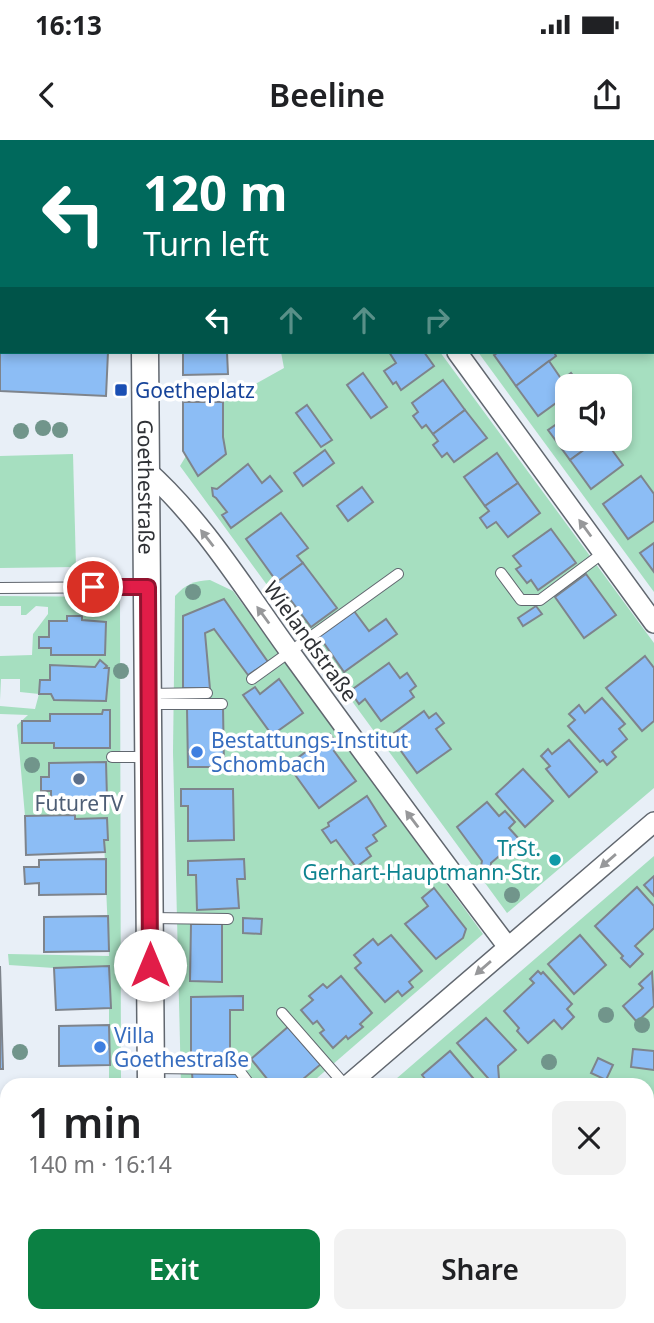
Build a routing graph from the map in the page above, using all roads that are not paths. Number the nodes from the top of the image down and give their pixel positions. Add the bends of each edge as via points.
1 (145, 354) edge
2 (458, 354) edge
3 (145, 469) junction
4 (603, 553) junction
5 (501, 573) dead end
6 (397, 574) dead end
7 (148, 587) junction
8 (0, 588) edge
9 (654, 623) edge
10 (291, 653) junction
11 (253, 679) dead end
12 (207, 693) dead end
13 (148, 699) junction
14 (222, 704) dead end
15 (112, 757) dead end
16 (149, 757) junction
17 (654, 822) edge
18 (150, 918) junction
19 (228, 919) dead end
20 (508, 947) junction
21 (282, 1013) dead end
22 (151, 1076) edge
23 (245, 1078) edge
24 (340, 1078) edge
25 (354, 1078) edge

1 - 3 street, Goethestraße
4 -> 2 street
3 - 7 street, Goethestraße
10 -> 3 street, Wielandstraße via 176,498
4 - 5 lane via 540,600 521,600
4 - 9 street
6 - 10 lane
7 - 8 lane
7 - 13 street, Goethestraße
10 - 11 lane
20 -> 10 street, Wielandstraße
12 - 13 lane
13 - 14 lane
13 - 16 street, Goethestraße
15 - 16 lane
16 - 18 street, Goethestraße
17 -> 20 street
18 - 19 lane
18 - 22 street, Goethestraße
20 -> 25 street
21 - 24 lane
22 - 23 lane via 238,1069

